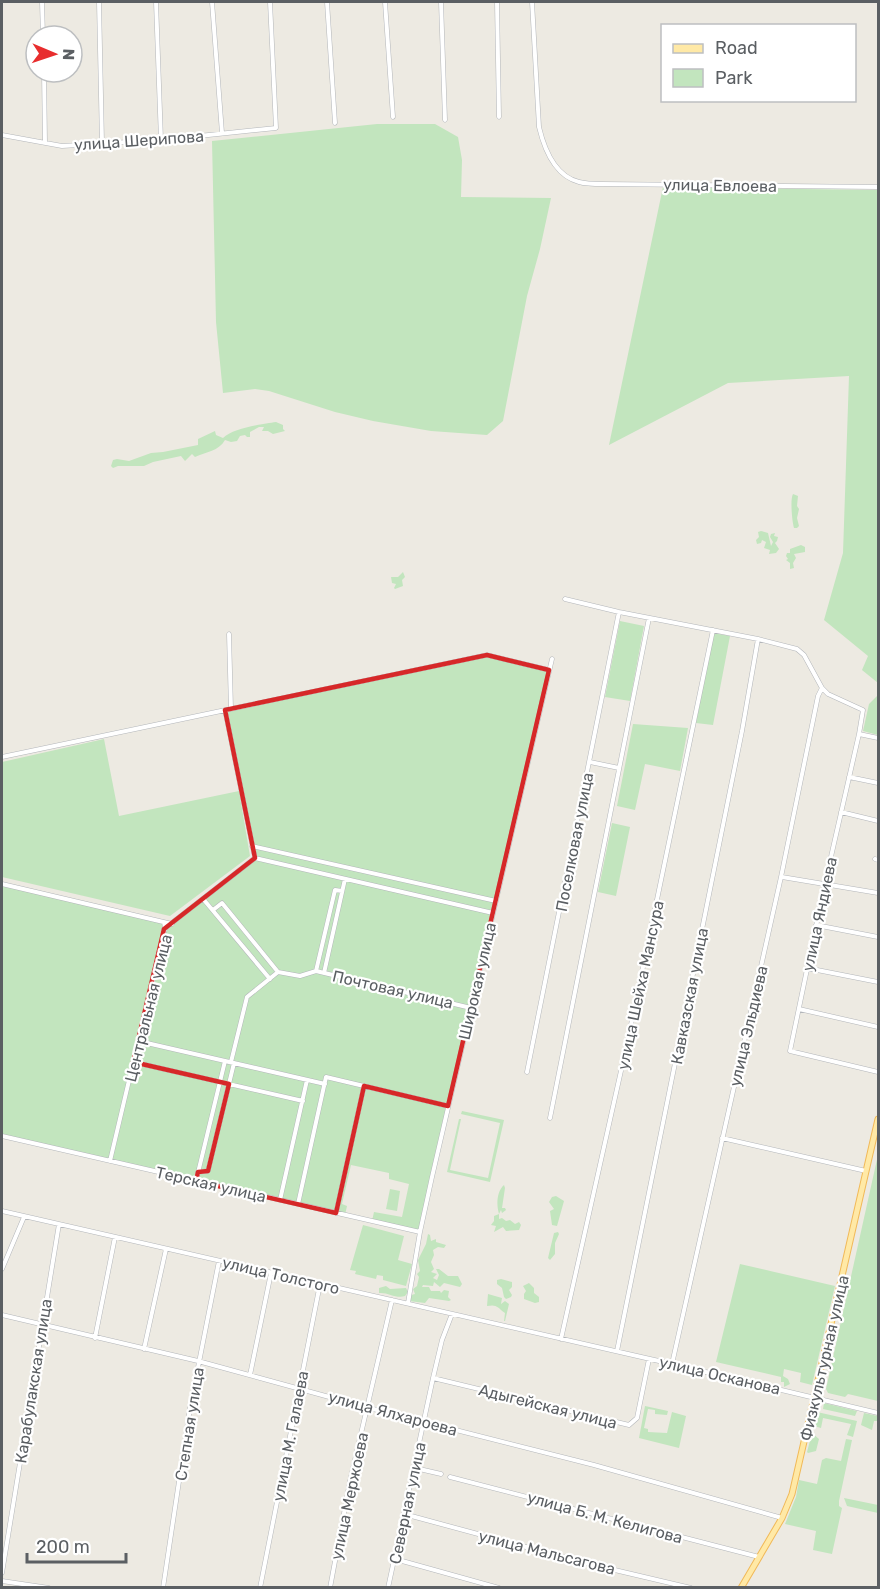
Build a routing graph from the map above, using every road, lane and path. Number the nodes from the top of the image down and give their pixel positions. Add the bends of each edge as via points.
1 (42, 2) edge
2 (99, 2) edge
3 (156, 2) edge
4 (212, 2) edge
5 (270, 2) edge
6 (327, 2) edge
7 (385, 2) edge
8 (441, 2) edge
9 (497, 2) edge
10 (532, 2) edge
11 (43, 24) edge
12 (44, 84) edge
13 (393, 117) dead end
14 (499, 117) dead end
15 (445, 120) dead end
16 (334, 123) dead end
17 (222, 133) junction
18 (2, 135) edge
19 (161, 140) junction
20 (45, 142) junction
21 (102, 143) junction
22 (879, 187) edge
23 (565, 599) dead end
24 (619, 612) junction
25 (649, 618) junction
26 (713, 630) junction
27 (228, 634) dead end
28 (758, 639) junction
29 (552, 658) dead end
30 (549, 670) junction
31 (822, 688) junction
32 (231, 709) junction
33 (225, 710) junction
34 (859, 734) junction
35 (879, 738) edge
36 (2, 757) edge
37 (590, 762) junction
38 (620, 768) junction
39 (849, 777) junction
40 (879, 783) edge
41 (841, 812) junction
42 (879, 820) edge
43 (252, 846) junction
44 (255, 858) junction
45 (782, 877) junction
46 (345, 879) junction
47 (825, 884) junction
48 (2, 885) edge
49 (342, 891) junction
50 (879, 893) edge
51 (204, 900) junction
52 (496, 901) junction
53 (213, 910) junction
54 (493, 913) junction
55 (164, 922) junction
56 (172, 924) junction
57 (816, 925) junction
58 (164, 929) junction
59 (879, 937) edge
60 (807, 968) junction
61 (316, 971) junction
62 (278, 972) junction
63 (324, 973) junction
64 (270, 979) junction
65 (879, 982) edge
66 (471, 1008) junction
67 (799, 1009) junction
68 (879, 1027) edge
69 (138, 1041) junction
70 (225, 1061) junction
71 (134, 1062) junction
72 (232, 1062) junction
73 (527, 1072) dead end
74 (879, 1072) edge
75 (308, 1080) junction
76 (220, 1082) junction
77 (229, 1084) junction
78 (325, 1084) junction
79 (364, 1086) junction
80 (303, 1101) junction
81 (448, 1106) junction
82 (550, 1118) dead end
83 (879, 1119) edge
84 (2, 1136) edge
85 (723, 1138) junction
86 (110, 1161) junction
87 (867, 1171) junction
88 (198, 1172) junction
89 (196, 1181) junction
90 (280, 1200) junction
91 (298, 1204) junction
92 (2, 1211) edge
93 (336, 1213) junction
94 (24, 1217) junction
95 (59, 1224) junction
96 (420, 1232) junction
97 (115, 1237) junction
98 (166, 1249) junction
99 (219, 1261) junction
100 (2, 1269) edge
101 (271, 1272) junction
102 (320, 1284) junction
103 (392, 1300) junction
104 (408, 1303) junction
105 (452, 1314) junction
106 (2, 1315) edge
107 (41, 1324) junction
108 (94, 1338) junction
109 (561, 1339) junction
110 (144, 1349) junction
111 (617, 1352) junction
112 (649, 1359) junction
113 (198, 1361) junction
114 (672, 1364) junction
115 (250, 1375) junction
116 (433, 1378) junction
117 (300, 1389) junction
118 (816, 1397) junction
119 (368, 1407) junction
120 (879, 1413) edge
121 (425, 1422) junction
122 (415, 1468) junction
123 (441, 1474) dead end
124 (450, 1477) dead end
125 (404, 1514) junction
126 (782, 1518) junction
127 (759, 1557) junction
128 (395, 1559) junction
129 (2, 1573) edge
130 (2, 1581) edge
131 (49, 1587) edge
132 (163, 1587) edge
133 (260, 1587) edge
134 (330, 1587) edge
135 (388, 1587) edge
136 (499, 1587) edge
137 (691, 1587) edge
138 (741, 1587) edge

1 - 11 street
2 - 21 street
3 - 19 street
4 - 17 street
5 - 17 street, улица Шерипова via 276,128
6 - 16 street
7 - 13 street
8 - 15 street
9 - 14 street
10 - 22 street, улица Евлоева via 538,126 549,155 564,175 592,184
12 - 20 street
17 - 19 street, улица Шерипова
18 - 20 street, улица Шерипова
19 - 21 street, улица Шерипова
20 - 21 street, улица Шерипова via 62,146
23 - 24 street
24 - 25 street
24 - 37 street, Поселковая улица
25 - 26 street
25 - 38 street
26 - 28 street
26 - 109 street, улица Шейха Мансура via 625,1055
27 - 32 street
28 - 31 street via 801,652
28 - 111 street, Кавказская улица
29 - 30 street, Широкая улица
30 - 32 street via 487,655
30 - 52 street, Широкая улица
31 - 34 street, улица Яндиева via 837,700 863,710
31 - 45 street, улица Эльдиева
32 - 33 street
33 - 36 street
33 - 43 street
34 - 35 street
34 - 39 street, улица Яндиева
37 - 38 street
37 - 73 street, Поселковая улица
38 - 82 street
39 - 40 street
39 - 41 street, улица Яндиева
41 - 42 street
41 - 47 street, улица Яндиева
43 - 44 street
43 - 52 street
44 - 46 street
44 - 51 street, Центральная улица
45 - 47 street
45 - 85 street, улица Эльдиева
46 - 49 street
46 - 54 street
47 - 50 street
47 - 57 street, улица Яндиева
48 - 55 street
49 - 61 street via 334,890
49 - 63 street
51 - 53 street
51 - 56 street, Центральная улица
52 - 54 street, Широкая улица
53 - 62 street via 222,903
53 - 64 street
54 - 66 street, Широкая улица
55 - 56 street
55 - 58 street
56 - 58 street, Центральная улица
57 - 59 street
57 - 60 street, улица Яндиева
58 - 69 street, Центральная улица
60 - 65 street
60 - 67 street, улица Яндиева
61 - 62 street, Почтовая улица via 300,976
61 - 63 street, Почтовая улица
62 - 64 street
63 - 66 street, Почтовая улица
64 - 72 street via 247,997
66 - 81 street, Широкая улица
67 - 68 street
67 - 74 street, улица Яндиева via 790,1051
69 - 70 street
69 - 71 street, Центральная улица
70 - 72 street
70 - 76 street
71 - 76 street
71 - 86 street, Центральная улица
72 - 75 street
72 - 77 street
75 - 78 street
75 - 80 street
76 - 77 street
76 - 88 street
77 - 80 street
77 - 88 street via 208,1171
78 - 79 street via 326,1077
78 - 91 street
79 - 81 street
79 - 93 street
80 - 90 street
81 - 96 street, Широкая улица
83 - 87 main road, Физкультурная улица
84 - 86 street, Терская улица
85 - 87 street
85 - 114 street, улица Эльдиева
86 - 89 street, Терская улица
87 - 118 main road, Физкультурная улица
88 - 89 street
89 - 90 street, Терская улица
90 - 91 street, Терская улица
91 - 93 street, Терская улица
92 - 94 street, улица Толстого
93 - 96 street, Терская улица
94 - 95 street, улица Толстого
94 - 100 street
95 - 97 street, улица Толстого
95 - 107 street, Карабулакская улица
96 - 104 street, Широкая улица
97 - 98 street, улица Толстого
97 - 108 street
98 - 99 street, улица Толстого
98 - 110 street
99 - 101 street, улица Толстого
99 - 113 street, Степная улица
101 - 102 street, улица Толстого
101 - 115 street
102 - 103 street, улица Толстого
102 - 117 street, улица М. Галаева
103 - 104 street, улица Толстого
103 - 119 street, улица Мержоева
104 - 105 street, улица Толстого
105 - 109 street, улица Толстого
105 - 116 street, Северная улица
106 - 107 street, улица Ялхароева
107 - 108 street, улица Ялхароева
107 - 129 street, Карабулакская улица
108 - 110 street, улица Ялхароева
109 - 111 street, улица Осканова
110 - 113 street, улица Ялхароева
111 - 112 street, улица Осканова
112 - 114 street, улица Осканова
112 - 116 street, Адыгейская улица via 637,1418 627,1425
113 - 115 street, улица Ялхароева
113 - 132 street, Степная улица
114 - 118 street, улица Осканова
115 - 117 street, улица Ялхароева
116 - 121 street, Северная улица
117 - 119 street, улица Ялхароева
117 - 133 street, улица М. Галаева
118 - 120 street, улица Осканова
118 - 126 main road, Физкультурная улица via 792,1494
119 - 121 street, улица Ялхароева
119 - 134 street, улица Мержоева
121 - 122 street, Северная улица
121 - 126 street, улица Ялхароева
122 - 123 street
122 - 125 street, Северная улица
124 - 127 street, улица Б. М. Келигова
125 - 128 street, Северная улица
125 - 137 street, улица Мальсагова
126 - 127 main road, Физкультурная улица
127 - 138 main road, Физкультурная улица
128 - 135 street, Северная улица
128 - 136 street
130 - 131 street

